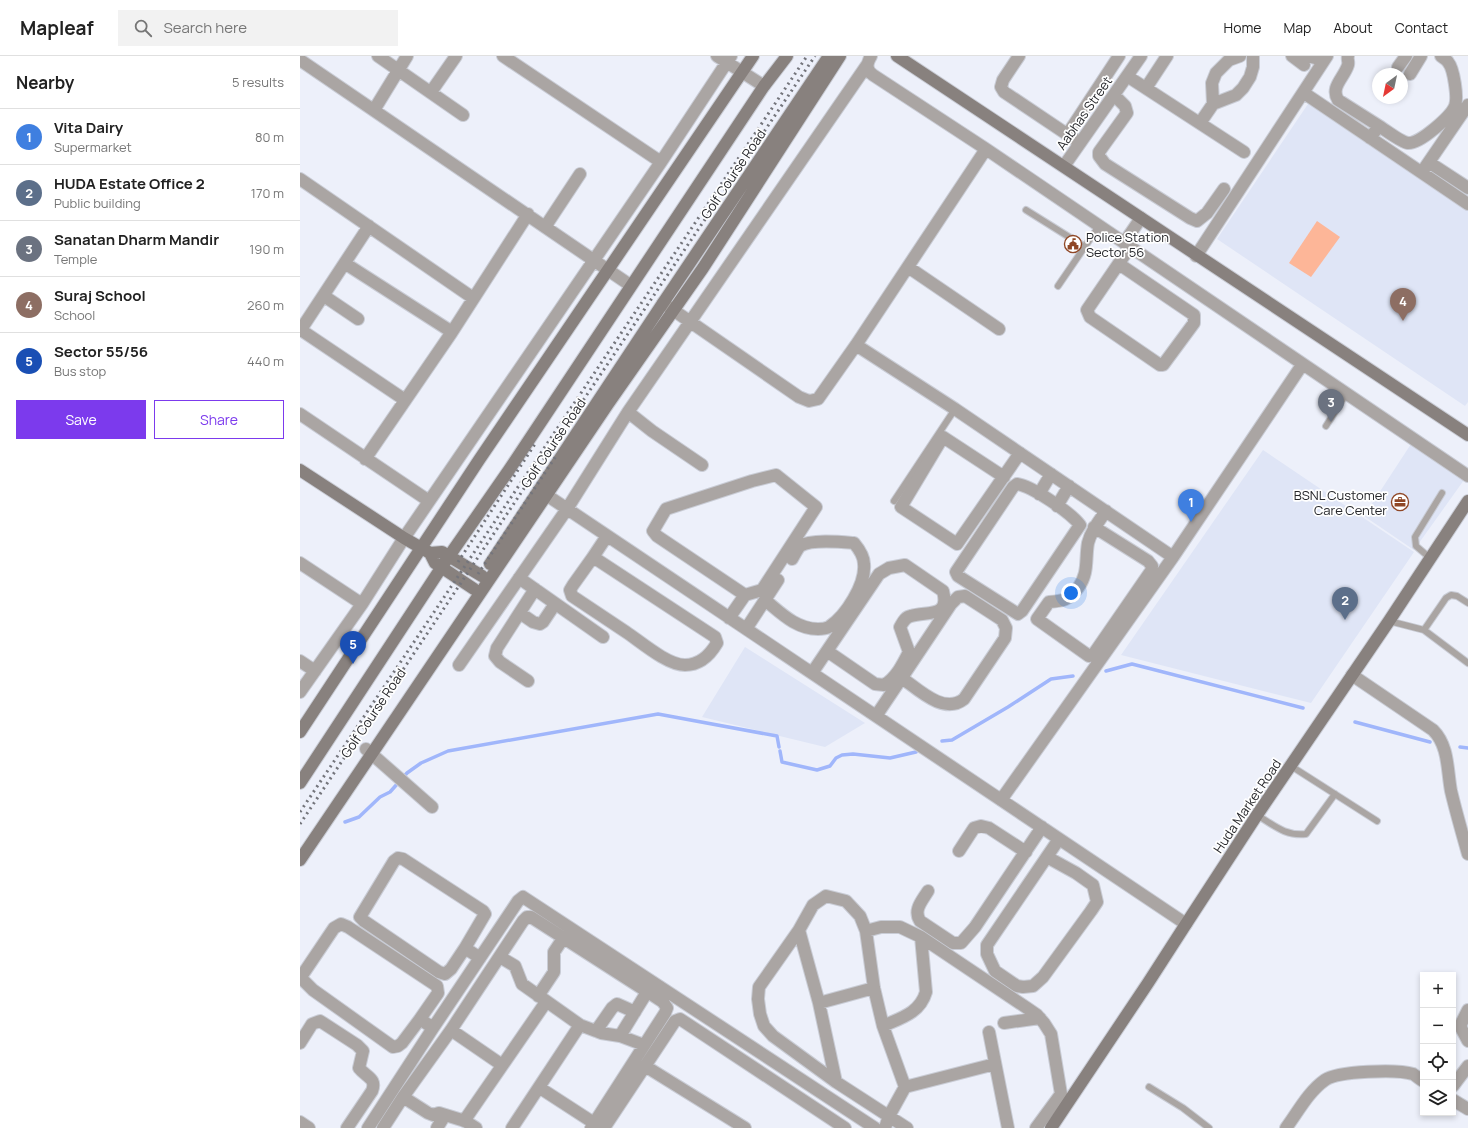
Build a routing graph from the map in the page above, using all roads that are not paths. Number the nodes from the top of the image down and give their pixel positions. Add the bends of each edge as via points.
1 (378, 56) edge
2 (407, 56) edge
3 (456, 56) edge
4 (503, 56) edge
5 (753, 56) edge
6 (787, 56) edge
7 (829, 56) edge
8 (840, 56) edge
9 (897, 56) edge
10 (1019, 56) edge
11 (1118, 56) edge
12 (1141, 56) edge
13 (1167, 56) edge
14 (1247, 56) edge
15 (1292, 56) edge
16 (1317, 56) edge
17 (1327, 56) edge
18 (1348, 56) edge
19 (1406, 56) edge
20 (1421, 56) edge
21 (1441, 56) edge
22 (725, 58) edge
23 (300, 60) edge
24 (869, 60) edge
25 (1305, 60) edge
26 (1398, 67) dead end
27 (399, 69) junction
28 (742, 72) junction
29 (1410, 74) dead end
30 (1127, 76) junction
31 (764, 86) junction
32 (1146, 88) junction
33 (431, 92) junction
34 (1304, 92) junction
35 (1114, 95) junction
36 (1213, 104) junction
37 (1468, 105) edge
38 (374, 110) junction
39 (463, 115) dead end
40 (1365, 117) junction
41 (1200, 123) junction
42 (1379, 126) junction
43 (1357, 129) junction
44 (1067, 135) junction
45 (1370, 138) junction
46 (1080, 143) junction
47 (986, 149) junction
48 (1244, 152) dead end
49 (661, 162) junction
50 (1064, 166) junction
51 (1426, 168) junction
52 (580, 174) dead end
53 (300, 179) edge
54 (1468, 188) edge
55 (1224, 189) dead end
56 (1468, 204) edge
57 (1026, 210) dead end
58 (528, 214) junction
59 (1141, 218) junction
60 (370, 226) junction
61 (1099, 226) junction
62 (545, 227) junction
63 (1127, 245) junction
64 (1084, 247) junction
65 (1196, 256) junction
66 (594, 260) junction
67 (346, 264) junction
68 (1119, 264) junction
69 (908, 267) junction
70 (608, 270) junction
71 (630, 285) junction
72 (1058, 286) dead end
73 (324, 296) junction
74 (473, 298) junction
75 (662, 303) junction
76 (673, 310) junction
77 (358, 319) dead end
78 (691, 322) junction
79 (999, 329) dead end
80 (300, 330) edge
81 (452, 332) junction
82 (856, 345) junction
83 (1302, 365) junction
84 (1346, 394) junction
85 (405, 400) junction
86 (955, 409) junction
87 (628, 412) junction
88 (300, 414) edge
89 (1326, 426) dead end
90 (1468, 435) edge
91 (1020, 453) junction
92 (366, 459) junction
93 (702, 465) dead end
94 (300, 470) edge
95 (1051, 474) junction
96 (1004, 476) junction
97 (1468, 476) edge
98 (1069, 486) junction
99 (542, 493) junction
100 (1442, 493) dead end
101 (1039, 494) junction
102 (429, 501) junction
103 (894, 501) dead end
104 (1468, 501) edge
105 (1057, 506) junction
106 (567, 509) junction
107 (1106, 511) junction
108 (1094, 527) junction
109 (607, 536) junction
110 (404, 538) junction
111 (426, 550) junction
112 (449, 557) junction
113 (1173, 557) junction
114 (593, 558) junction
115 (1430, 558) junction
116 (300, 563) edge
117 (442, 568) junction
118 (482, 576) junction
119 (519, 578) junction
120 (474, 589) junction
121 (535, 590) junction
122 (745, 595) junction
123 (765, 600) junction
124 (1468, 603) edge
125 (362, 604) junction
126 (555, 604) junction
127 (520, 613) junction
128 (729, 618) junction
129 (1389, 621) junction
130 (746, 629) junction
131 (1424, 630) junction
132 (603, 637) dead end
133 (827, 651) junction
134 (300, 661) edge
135 (1468, 663) edge
136 (459, 665) dead end
137 (315, 671) junction
138 (812, 673) junction
139 (1352, 675) junction
140 (902, 678) junction
141 (528, 681) dead end
142 (300, 692) edge
143 (876, 716) junction
144 (300, 732) edge
145 (368, 751) junction
146 (1291, 766) junction
147 (301, 780) edge
148 (1335, 794) junction
149 (1001, 800) junction
150 (432, 807) dead end
151 (1257, 815) junction
152 (1376, 821) dead end
153 (1042, 827) junction
154 (1059, 839) junction
155 (300, 846) edge
156 (959, 851) dead end
157 (1026, 852) junction
158 (1468, 854) edge
159 (1047, 857) junction
160 (300, 860) edge
161 (928, 891) dead end
162 (1186, 924) junction
163 (799, 930) junction
164 (866, 931) junction
165 (564, 937) junction
166 (921, 938) junction
167 (465, 948) junction
168 (500, 957) junction
169 (480, 958) junction
170 (874, 988) junction
171 (647, 992) junction
172 (542, 999) junction
173 (819, 1003) junction
174 (1468, 1010) edge
175 (635, 1012) junction
176 (1040, 1018) junction
177 (420, 1020) junction
178 (1004, 1023) dead end
179 (580, 1025) junction
180 (884, 1026) junction
181 (433, 1028) junction
182 (451, 1030) junction
183 (596, 1031) junction
184 (989, 1032) dead end
185 (620, 1036) junction
186 (1468, 1041) edge
187 (300, 1043) edge
188 (644, 1045) junction
189 (995, 1064) junction
190 (502, 1065) junction
191 (645, 1066) junction
192 (1468, 1066) edge
193 (1421, 1080) edge
194 (836, 1082) junction
195 (1456, 1082) edge
196 (905, 1087) junction
197 (1149, 1087) dead end
198 (540, 1088) junction
199 (403, 1097) junction
200 (1456, 1102) edge
201 (1468, 1109) edge
202 (445, 1115) junction
203 (890, 1116) junction
204 (464, 1120) junction
205 (300, 1122) edge
206 (596, 1126) edge
207 (309, 1128) edge
208 (347, 1128) edge
209 (368, 1128) edge
210 (383, 1128) edge
211 (437, 1128) edge
212 (476, 1128) edge
213 (512, 1128) edge
214 (743, 1128) edge
215 (845, 1128) edge
216 (876, 1128) edge
217 (885, 1128) edge
218 (907, 1128) edge
219 (1008, 1128) edge
220 (1036, 1128) edge
221 (1051, 1128) edge
222 (1209, 1128) edge
223 (1286, 1128) edge

1 - 27 street
2 - 27 street
3 - 33 street
4 - 49 street
5 - 28 street
6 - 31 street, Golf Course Road
7 - 75 street, Golf Course Road
8 - 76 street
9 - 50 street
10 - 44 street via 1003,80 1001,87 1004,92
11 - 44 street
12 - 30 street, Aabhas Street
13 - 32 street
14 - 36 street via 1229,60 1216,72 1212,83
14 - 36 street via 1253,67 1243,88 1236,95
15 - 25 street
16 - 25 street
17 - 34 street
18 - 40 street via 1347,66 1335,92 1338,100
19 - 26 street
20 - 29 street
21 - 42 street via 1452,69 1457,99 1455,107 1446,119 1414,143 1406,142
22 - 28 street
22 - 49 street
23 - 38 street
24 - 47 street via 867,69 872,75
24 - 78 street
27 - 33 street
27 - 38 street
28 - 31 street
28 - 70 street
30 - 32 street
30 - 35 street, Aabhas Street
31 - 71 street, Golf Course Road
32 - 41 street
33 - 39 street
34 - 43 street
34 - 65 street
35 - 46 street, Aabhas Street
35 - 55 street via 1125,106 1127,113 1099,152 1105,164 1197,221 1207,213
36 - 41 street
37 - 51 street
38 - 58 street
40 - 42 street
40 - 43 street
41 - 48 street
42 - 45 street
43 - 45 street
44 - 46 street
45 - 51 street
46 - 50 street, Aabhas Street
47 - 61 street
47 - 69 street
49 - 66 street
50 - 59 street
51 - 54 street
51 - 56 street
52 - 62 street
53 - 60 street
57 - 64 lane
58 - 62 street
58 - 74 street
59 - 63 street
59 - 65 street
60 - 67 street
60 - 74 street
61 - 63 street
61 - 64 lane
62 - 66 street
63 - 68 street
63 - 83 street
64 - 72 lane
65 - 90 street
66 - 70 street
66 - 102 street
67 - 73 street
67 - 81 street
68 - 68 street via 1087,310 1088,314 1163,365 1194,323 1194,316
69 - 79 street
69 - 82 street
70 - 71 street
70 - 111 street via 479,460
71 - 112 street, Golf Course Road
73 - 77 street
73 - 80 street
74 - 81 street
75 - 76 street
75 - 99 street, Golf Course Road
76 - 78 street
76 - 99 street
78 - 82 street via 808,401 818,399
78 - 87 street
80 - 85 street
81 - 85 street
82 - 86 street
83 - 84 street
83 - 113 street
84 - 89 lane
84 - 97 street
85 - 92 street
86 - 91 street
86 - 103 lane
87 - 93 street
87 - 106 street
88 - 92 street
91 - 95 street
91 - 96 street
92 - 102 street
94 - 110 street
95 - 98 street
95 - 101 street
96 - 96 street via 957,544 901,507 943,437
98 - 105 street
98 - 107 street
99 - 106 street
99 - 118 street, Golf Course Road
99 - 145 street
100 - 115 lane via 1415,538 1416,546
101 - 105 street
101 - 105 street via 1022,485 1017,484 1013,487 958,567 958,576 1018,614 1080,525
102 - 110 street
104 - 115 street, Huda Market Road
106 - 109 street
106 - 119 street
107 - 108 street
107 - 113 street
108 - 108 street via 1088,543 1086,570 1081,583 1071,597 1049,602 1037,619 1089,656 1094,655 1152,566
109 - 114 street
109 - 128 street
110 - 111 street
110 - 125 street
111 - 112 street via 442,552
111 - 117 street
111 - 144 street
112 - 117 street, Golf Course Road
112 - 118 street
113 - 149 street
114 - 114 street via 570,590 572,596 659,655 675,663 686,665 700,662 713,650 717,643 715,637
115 - 129 street, Huda Market Road
116 - 125 street
117 - 120 street
117 - 147 street, Golf Course Road
118 - 120 street, Golf Course Road
119 - 121 street
119 - 136 street
120 - 145 street, Golf Course Road
121 - 126 street
121 - 127 street
122 - 122 street via 762,590 816,507 776,475 666,509 653,531 656,536
122 - 128 street
123 - 123 street via 800,546 830,541 854,543 861,552 864,564 862,582 844,613 829,628 800,626
123 - 130 street
124 - 131 lane via 1457,596 1451,595 1446,598
125 - 137 street
126 - 127 street via 540,624
126 - 132 street
127 - 141 street via 497,648 495,656
128 - 130 street
129 - 131 lane
129 - 139 street, Huda Market Road
130 - 138 street
131 - 135 lane
133 - 133 street via 879,574 889,568 905,565 943,591 945,598 942,608 936,612 910,616 903,621 900,627 909,652 890,682 884,685 875,684
133 - 138 street
134 - 137 street
137 - 142 street
138 - 143 street
139 - 146 street, Huda Market Road
139 - 158 street via 1433,730 1440,738 1445,749 1450,784
140 - 140 street via 958,597 965,596 1002,620 1006,628 1005,638 959,703 939,703
140 - 143 street
143 - 149 street
145 - 150 street
145 - 155 street, Golf Course Road
145 - 160 street
146 - 148 lane
146 - 151 street, Huda Market Road
148 - 151 lane via 1306,834 1295,835 1280,830
148 - 152 lane
149 - 153 street
151 - 162 street, Huda Market Road
153 - 154 street
153 - 157 street
154 - 159 street
154 - 162 street
156 - 157 street via 974,828 981,826
157 - 161 street via 976,927 961,943 954,943 917,917 918,906
159 - 159 street via 986,945 995,971 1017,986 1033,986 1044,978 1097,902 1093,885
162 - 221 street, Huda Market Road
163 - 164 street via 813,905 826,896 846,901 860,916
163 - 173 street
163 - 194 street via 759,987 760,1014 764,1026 773,1036
164 - 166 street via 900,926
164 - 170 street
165 - 168 street via 534,918 527,917
165 - 171 street
165 - 172 street via 554,952 554,972
166 - 176 street
166 - 180 street via 926,992 924,999 911,1014
167 - 167 street via 445,974 364,922 360,917 394,861 398,858 403,859 483,911 485,914
167 - 169 street
168 - 172 street via 515,966 522,984
168 - 182 street
169 - 181 street
169 - 216 street via 520,898 526,898
170 - 173 street
170 - 180 street
171 - 175 street
171 - 188 street via 663,1002 667,1008
172 - 179 street
172 - 190 street
173 - 194 street
174 - 186 street via 1460,1026
175 - 183 street via 617,1004
175 - 185 street
176 - 178 street
176 - 220 street via 1051,1034 1061,1094
177 - 177 street via 438,993 437,986 348,927 341,924 334,928 302,979 313,990 393,1047 402,1043
177 - 181 street
179 - 183 street
179 - 198 street
180 - 196 street
181 - 209 street
182 - 190 street
182 - 199 street
183 - 185 street
184 - 189 street
185 - 188 street
187 - 208 street via 312,1024 320,1021 363,1051 359,1068 374,1085
188 - 206 street
189 - 196 street
189 - 219 street
190 - 204 street
191 - 206 street
191 - 214 street
191 - 215 street via 675,1021 680,1019
192 - 195 street
193 - 223 street via 1412,1074 1384,1071 1336,1075 1316,1087
194 - 203 street
196 - 203 street
197 - 222 lane
198 - 206 street
198 - 213 street
199 - 202 street via 428,1113
199 - 210 street
200 - 201 street
202 - 204 street
202 - 211 street
203 - 216 street
203 - 217 street
203 - 218 street
204 - 212 street
205 - 207 street

